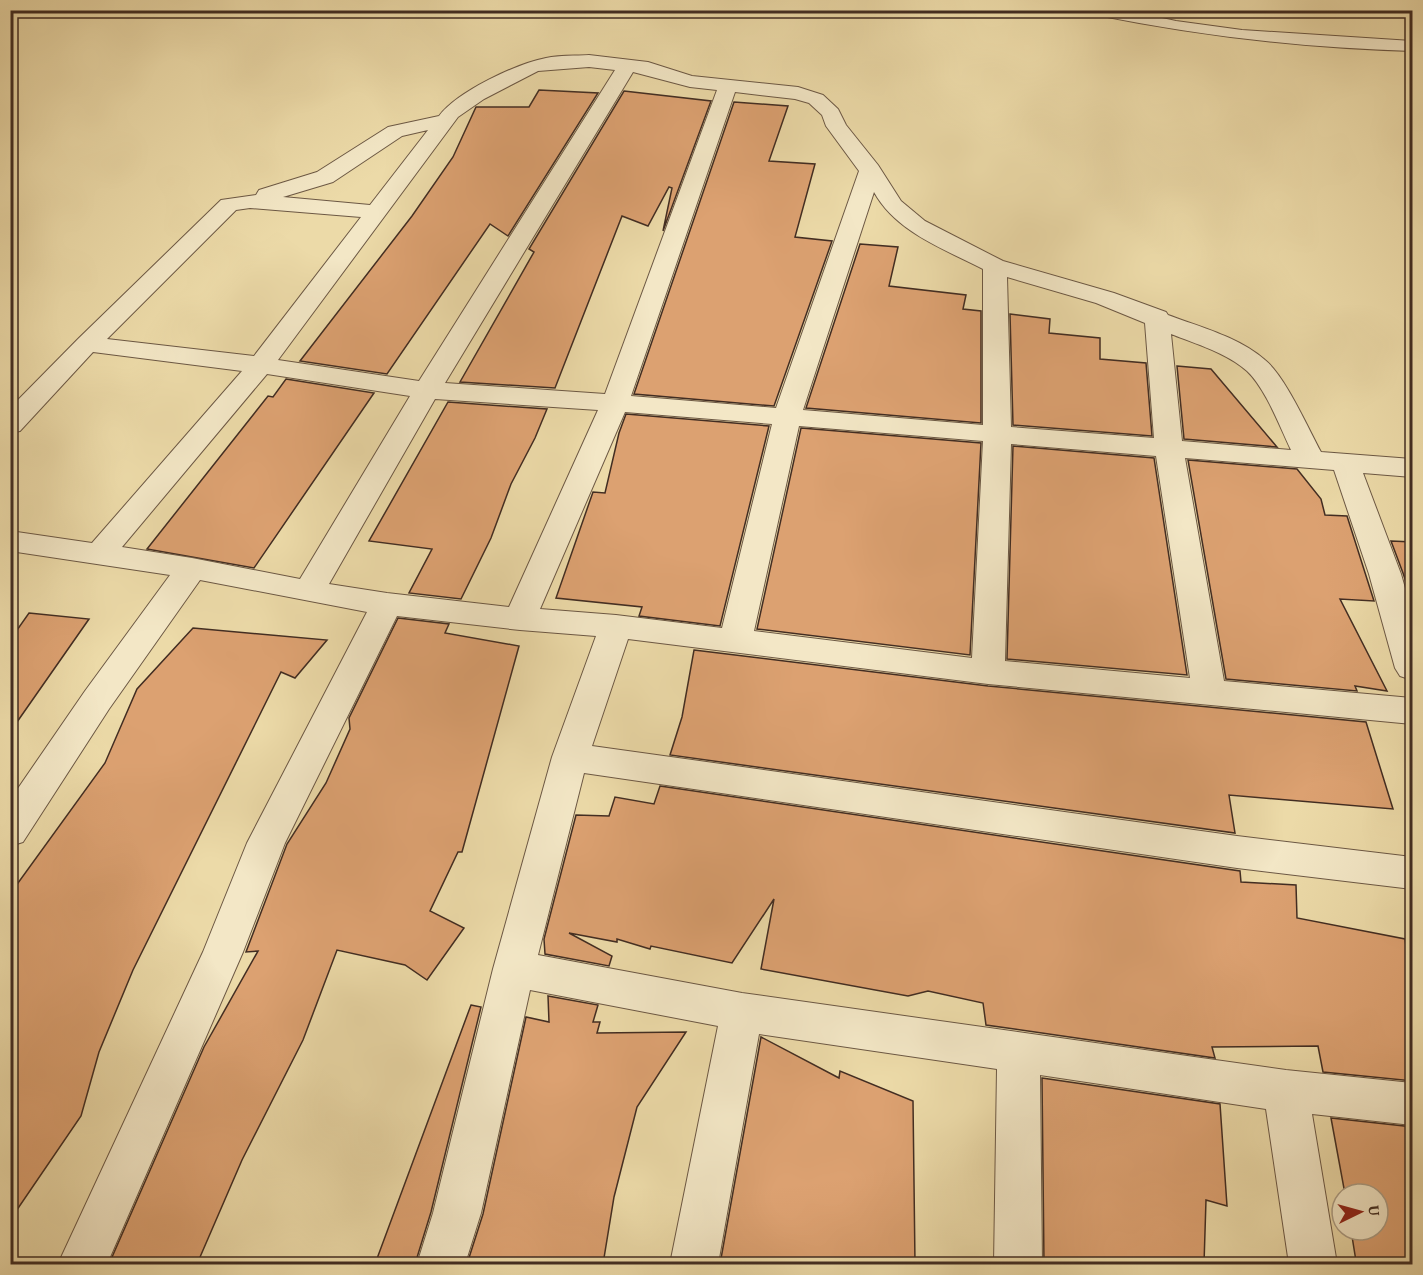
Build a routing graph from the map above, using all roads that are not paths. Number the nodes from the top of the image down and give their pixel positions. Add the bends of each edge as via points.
1 (1097, 10) edge
2 (1413, 46) edge
3 (627, 66) junction
4 (728, 85) junction
5 (446, 120) junction
6 (870, 170) junction
7 (250, 201) junction
8 (378, 212) junction
9 (995, 266) junction
10 (1157, 317) junction
11 (87, 344) junction
12 (261, 365) junction
13 (427, 390) junction
14 (615, 403) junction
15 (787, 417) junction
16 (10, 425) edge
17 (998, 435) junction
18 (1169, 449) junction
19 (1310, 458) junction
20 (1345, 462) junction
21 (1413, 468) edge
22 (10, 541) edge
23 (99, 554) junction
24 (192, 568) junction
25 (1399, 575) edge
26 (309, 591) junction
27 (387, 604) junction
28 (520, 619) junction
29 (616, 626) junction
30 (735, 642) junction
31 (1413, 668) edge
32 (988, 672) junction
33 (1209, 693) junction
34 (1413, 711) edge
35 (570, 757) junction
36 (10, 831) edge
37 (1413, 873) edge
38 (514, 969) junction
39 (742, 1012) junction
40 (1021, 1052) junction
41 (1286, 1091) junction
42 (1413, 1104) edge
43 (82, 1264) edge
44 (441, 1264) edge
45 (693, 1264) edge
46 (1018, 1264) edge
47 (1313, 1264) edge

1 - 2 street via 1242,35
3 - 4 street via 690,81
3 - 5 street via 589,61 532,67 477,95
3 - 13 street
4 - 6 street via 798,93 816,99 831,113 836,126
4 - 14 street
5 - 7 street via 395,131 325,177
5 - 8 street
6 - 9 street via 892,205 917,226
6 - 15 street
7 - 8 street
7 - 11 street via 229,204
8 - 12 street
9 - 10 street
9 - 17 street
10 - 18 street
10 - 19 street via 1226,347 1257,366 1278,395
11 - 12 street
11 - 16 street
12 - 13 street
12 - 23 street
13 - 14 street
13 - 26 street
14 - 15 street
14 - 28 street
15 - 17 street
15 - 30 street
17 - 18 street
17 - 32 street
18 - 19 street
18 - 33 street
19 - 20 street
20 - 21 street
20 - 25 street
22 - 23 street
23 - 24 street
24 - 26 street
24 - 36 street via 97,700
25 - 31 street
26 - 27 street
27 - 28 street
27 - 43 street via 266,843 223,952
28 - 29 street
29 - 30 street
29 - 35 street
30 - 32 street
32 - 33 street
33 - 34 street
35 - 37 street via 1237,852
35 - 38 street
38 - 39 street
38 - 44 street via 457,1213
39 - 40 street
39 - 45 street
40 - 41 street
40 - 46 street
41 - 42 street
41 - 47 street

